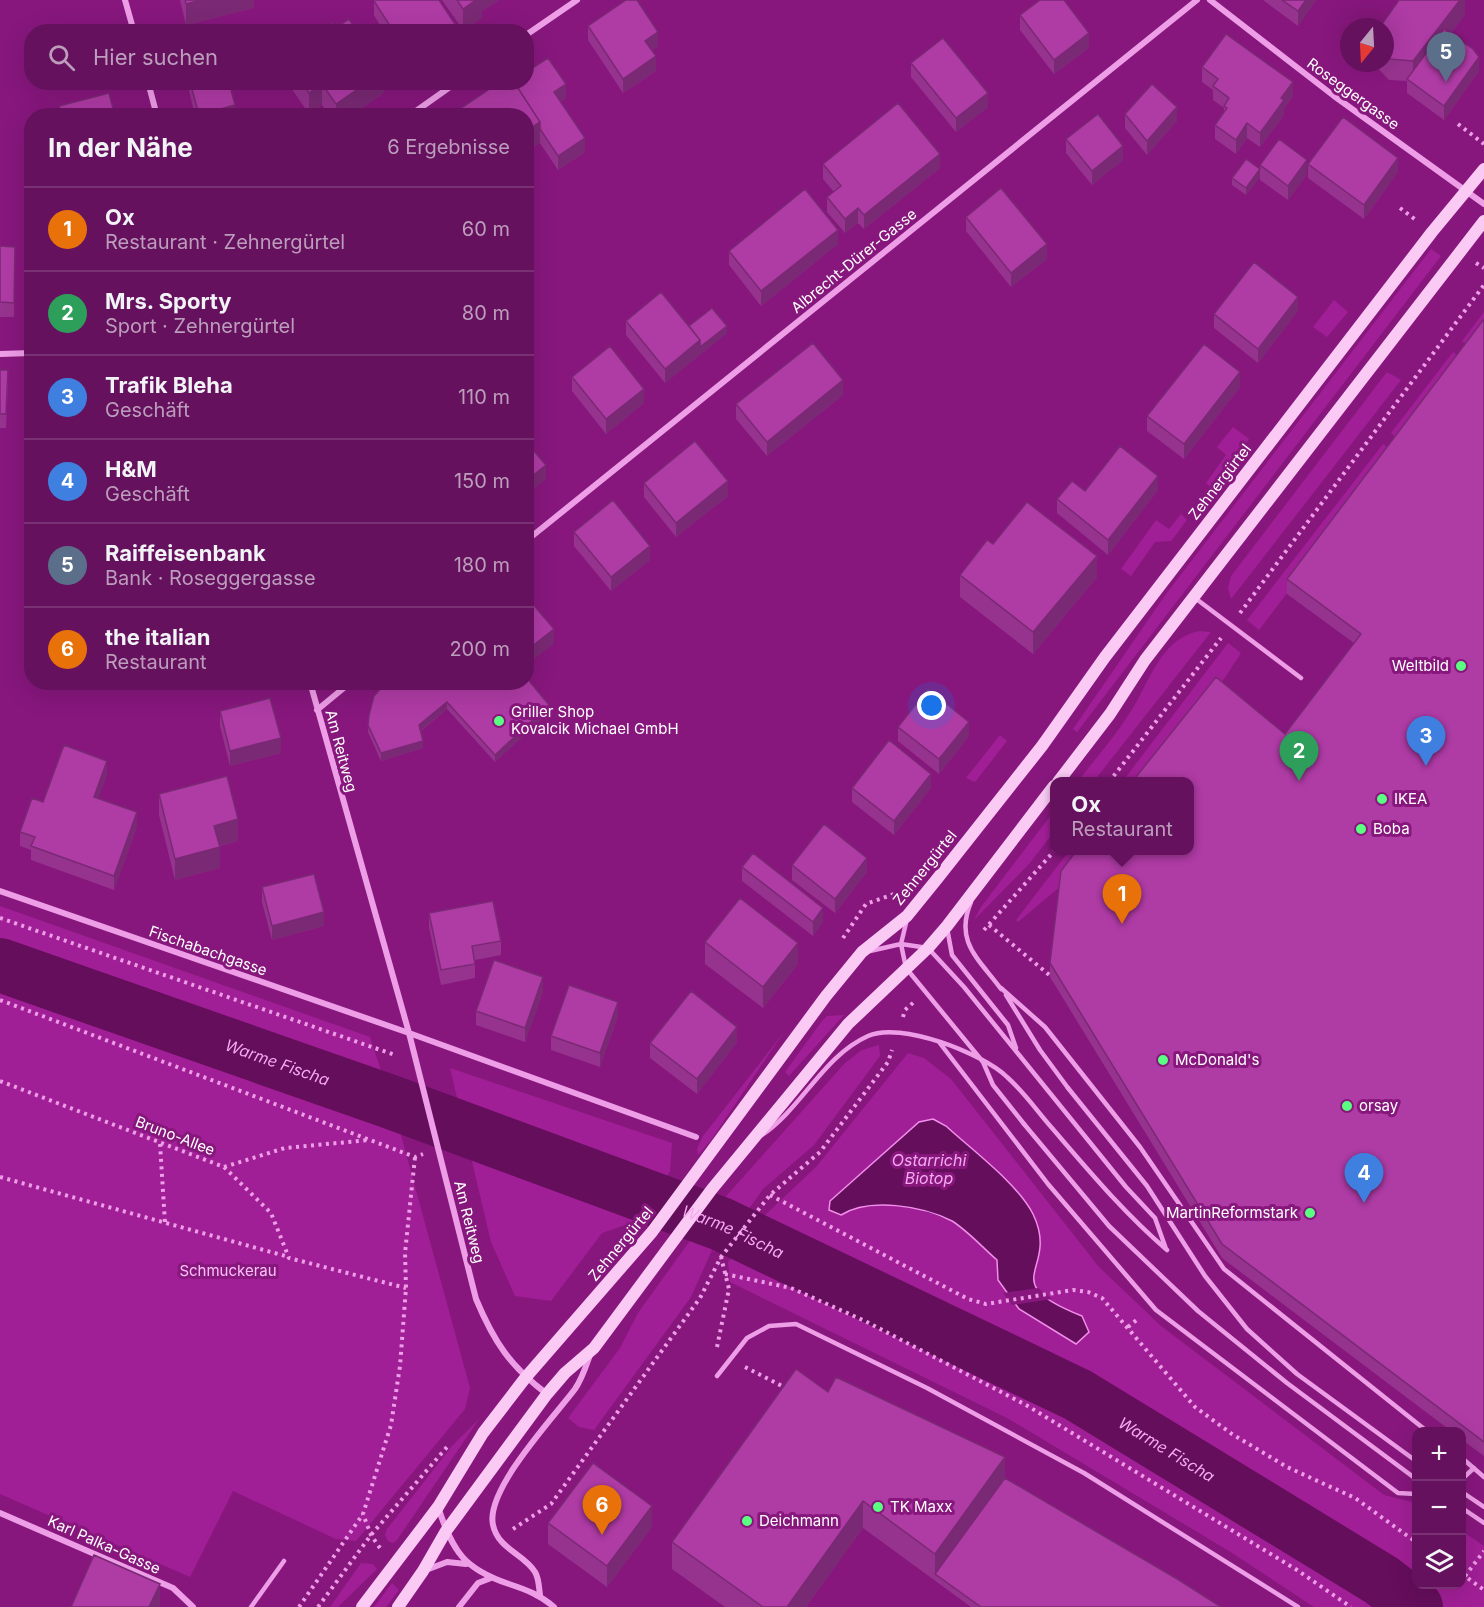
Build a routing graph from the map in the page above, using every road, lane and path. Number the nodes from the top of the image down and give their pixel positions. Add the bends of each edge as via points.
1 (125, 0) edge
2 (578, 0) edge
3 (1197, 0) edge
4 (1210, 0) edge
5 (132, 24) edge
6 (534, 30) edge
7 (150, 90) edge
8 (446, 90) edge
9 (155, 108) edge
10 (420, 108) edge
11 (1458, 124) dead end
12 (1484, 144) edge
13 (1484, 169) edge
14 (1465, 191) junction
15 (1484, 204) edge
16 (1484, 221) edge
17 (1484, 285) edge
18 (24, 353) edge
19 (0, 354) edge
20 (534, 535) edge
21 (1195, 598) junction
22 (1231, 625) junction
23 (1300, 678) dead end
24 (312, 690) edge
25 (341, 690) edge
26 (317, 710) junction
27 (1062, 777) edge
28 (1113, 777) edge
29 (1050, 791) edge
30 (978, 885) junction
31 (0, 891) edge
32 (907, 916) junction
33 (0, 918) edge
34 (989, 925) dead end
35 (947, 926) junction
36 (901, 944) junction
37 (928, 948) junction
38 (862, 952) junction
39 (906, 968) junction
40 (1059, 981) edge
41 (1001, 988) junction
42 (0, 999) edge
43 (906, 1010) dead end
44 (898, 1032) junction
45 (409, 1033) junction
46 (939, 1041) junction
47 (1018, 1054) junction
48 (416, 1062) junction
49 (983, 1062) junction
50 (0, 1081) edge
51 (696, 1137) dead end
52 (370, 1140) junction
53 (750, 1143) junction
54 (160, 1144) junction
55 (438, 1149) junction
56 (415, 1157) junction
57 (224, 1167) junction
58 (0, 1177) edge
59 (770, 1195) junction
60 (165, 1223) junction
61 (289, 1258) junction
62 (725, 1274) dead end
63 (406, 1288) junction
64 (594, 1348) junction
65 (717, 1376) dead end
66 (526, 1377) junction
67 (548, 1394) junction
68 (1423, 1427) edge
69 (1412, 1458) edge
70 (1466, 1462) edge
71 (1474, 1468) junction
72 (1466, 1475) edge
73 (1412, 1476) edge
74 (1484, 1477) edge
75 (1412, 1494) edge
76 (1466, 1495) edge
77 (438, 1507) junction
78 (1484, 1507) edge
79 (1466, 1511) edge
80 (0, 1513) edge
81 (363, 1514) junction
82 (1484, 1523) edge
83 (446, 1531) junction
84 (371, 1535) dead end
85 (1412, 1539) edge
86 (503, 1545) junction
87 (1484, 1551) edge
88 (284, 1561) dead end
89 (466, 1564) junction
90 (423, 1571) junction
91 (1466, 1572) edge
92 (1466, 1577) edge
93 (492, 1578) junction
94 (1484, 1590) edge
95 (540, 1595) junction
96 (193, 1607) edge
97 (251, 1607) edge
98 (298, 1607) edge
99 (362, 1607) edge
100 (398, 1607) edge
101 (459, 1607) edge
102 (554, 1607) edge
103 (1298, 1607) edge
104 (1351, 1607) edge

1 - 5 street
2 - 6 street
3 - 20 street, Albrecht-Dürer-Gasse
4 - 14 street, Roseggergasse
7 - 9 street
8 - 10 street
11 - 12 path
13 - 14 main road, Zehnergürtel
14 - 15 street, Roseggergasse
14 - 32 main road, Zehnergürtel via 1105,657 1042,746
16 - 21 main road
17 - 22 path
18 - 19 street
21 - 22 lane
21 - 27 main road via 1145,660
22 - 23 lane
22 - 28 path
24 - 26 street, Am Reitweg
25 - 26 street
26 - 45 street, Am Reitweg
29 - 30 main road
30 - 35 main road
30 - 41 lane via 967,911 966,942
31 - 45 street, Fischabachgasse
32 - 36 lane
32 - 38 main road, Zehnergürtel
33 - 48 path
34 - 40 path
35 - 37 main road
35 - 47 lane via 952,955 1008,1025
36 - 37 lane
36 - 38 lane
36 - 39 lane
37 - 39 main road
37 - 47 lane
38 - 66 main road, Zehnergürtel via 652,1232
39 - 49 lane
39 - 53 main road via 848,1024
41 - 68 lane via 1045,1027 1140,1147 1224,1269
41 - 69 lane, bridge via 1040,1050 1147,1186 1205,1276 1247,1329 1297,1374
42 - 52 path
43 - 44 path
44 - 46 lane
44 - 53 lane via 868,1035 832,1062 778,1124
44 - 59 path via 888,1062 820,1152
45 - 48 street, Am Reitweg
45 - 51 street
46 - 49 lane
46 - 75 lane via 1048,1184 1156,1310 1398,1494
47 - 49 lane via 1155,1218 1167,1251 1129,1217 1006,1076
48 - 55 street, Am Reitweg
49 - 73 lane, bridge via 993,1086 1109,1226 1198,1311
50 - 54 path, Bruno-Allee
52 - 56 path
52 - 57 path via 285,1148
53 - 64 main road via 672,1240
54 - 57 path, Bruno-Allee
54 - 60 path
55 - 56 path
55 - 66 street, Am Reitweg via 476,1299 491,1334
56 - 63 path via 405,1253
57 - 61 path, Bruno-Allee via 271,1213
58 - 60 path
59 - 85 path via 968,1299 986,1304 1053,1292 1088,1292 1102,1298 1195,1407 1287,1467 1355,1498
59 - 86 path via 721,1257 700,1298 551,1504 515,1527
60 - 61 path
61 - 63 path
62 - 104 path via 791,1288 865,1321 1026,1405
63 - 81 path via 392,1425
64 - 67 main road
64 - 86 street via 577,1387 517,1462 495,1504 491,1517
65 - 103 lane via 747,1338 769,1326 796,1324 927,1388 1084,1473
66 - 67 street, Am Reitweg
66 - 77 main road, Zehnergürtel via 483,1433
67 - 83 main road
70 - 71 lane
71 - 72 lane
71 - 74 lane
76 - 78 lane
77 - 83 street
77 - 99 main road, Zehnergürtel
79 - 82 lane
80 - 96 street, Karl Palka-Gasse via 173,1588
81 - 84 path
81 - 98 path
83 - 89 street
83 - 90 main road
86 - 95 street via 536,1573
87 - 91 path
88 - 97 lane
89 - 90 street via 447,1562
89 - 93 street
90 - 100 main road
92 - 94 path
93 - 95 street
93 - 101 street via 478,1583
95 - 102 street

